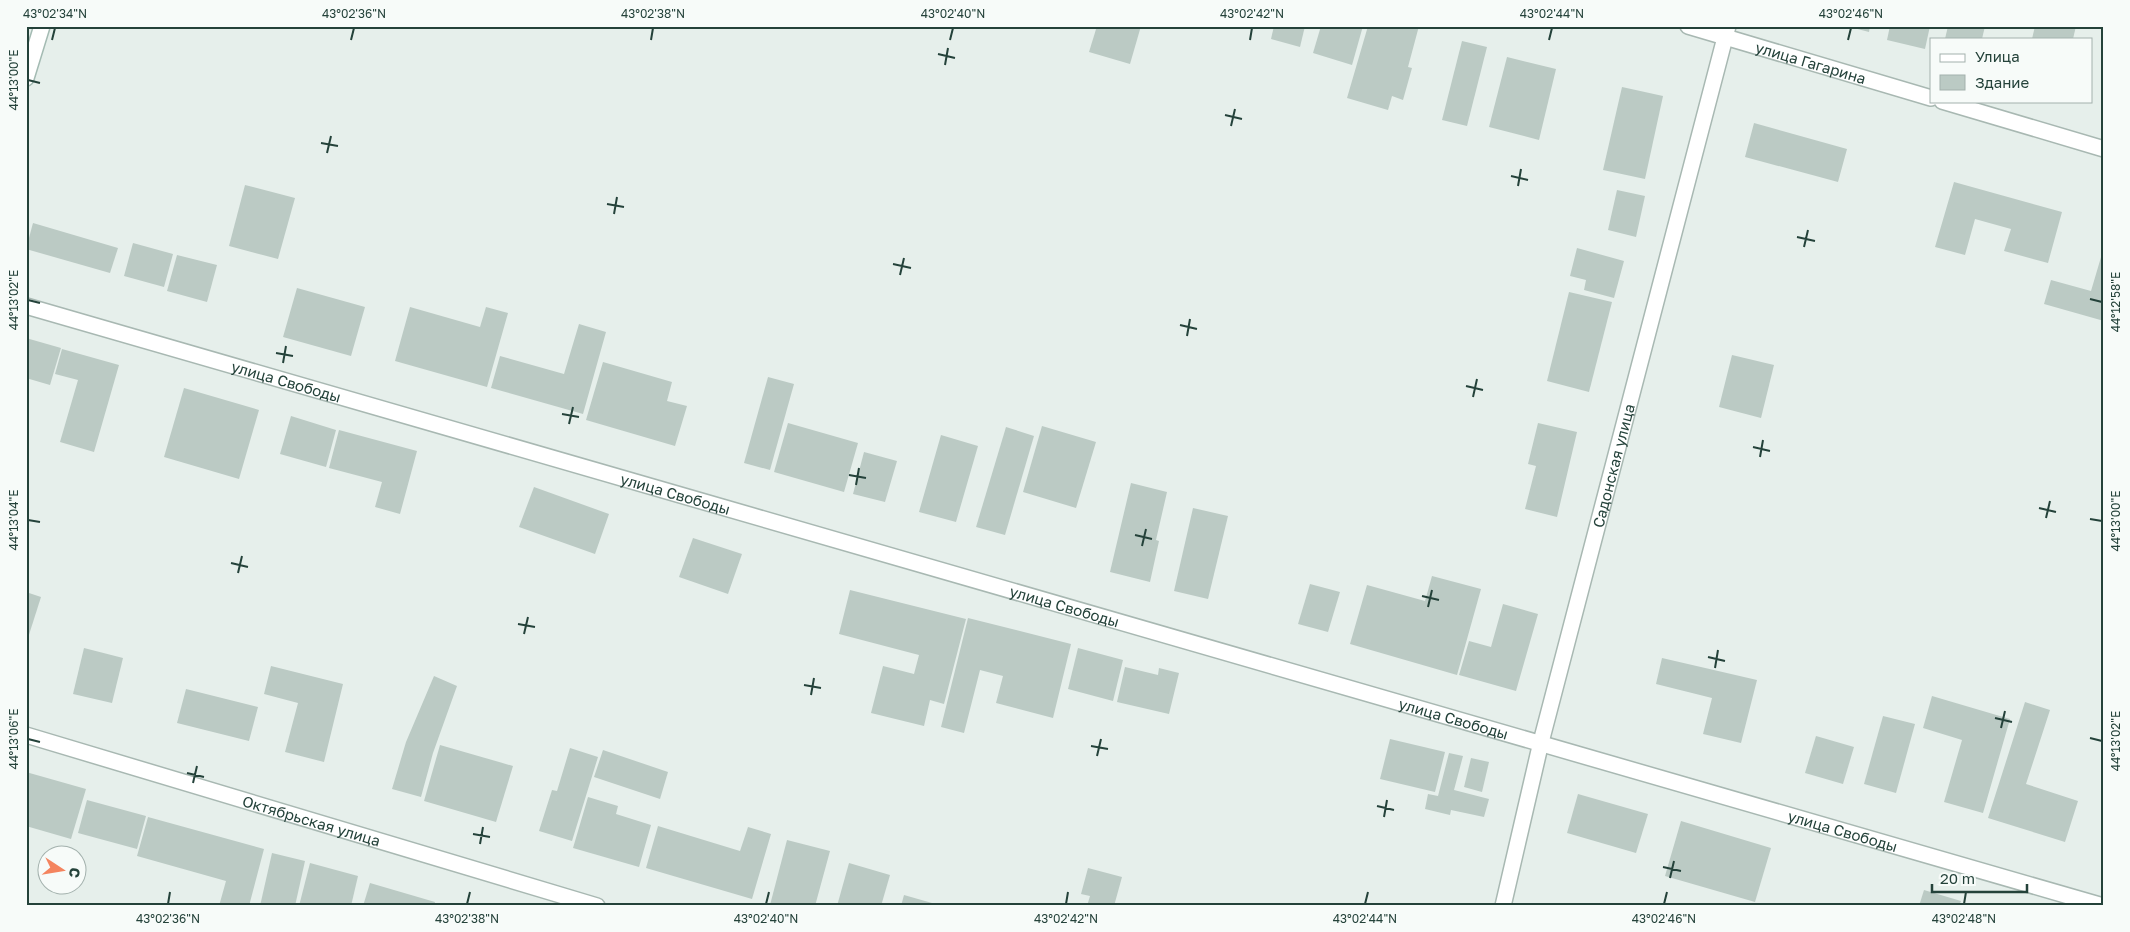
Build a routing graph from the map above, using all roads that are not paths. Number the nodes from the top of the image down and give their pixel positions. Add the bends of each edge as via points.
1 (42, 26) edge
2 (1688, 26) edge
3 (1727, 32) edge
4 (26, 78) edge
5 (1930, 98) edge
6 (1945, 102) edge
7 (2104, 149) edge
8 (26, 306) edge
9 (26, 735) edge
10 (1540, 742) junction
11 (597, 906) edge
12 (1503, 906) edge
13 (2103, 906) edge

1 - 4 street
2 - 3 street, улица Гагарина
3 - 5 street, улица Гагарина
3 - 10 street, Садонская улица
6 - 7 street
8 - 10 street, улица Свободы
9 - 11 street, Октябрьская улица
10 - 12 street, Садонская улица
10 - 13 street, улица Свободы

